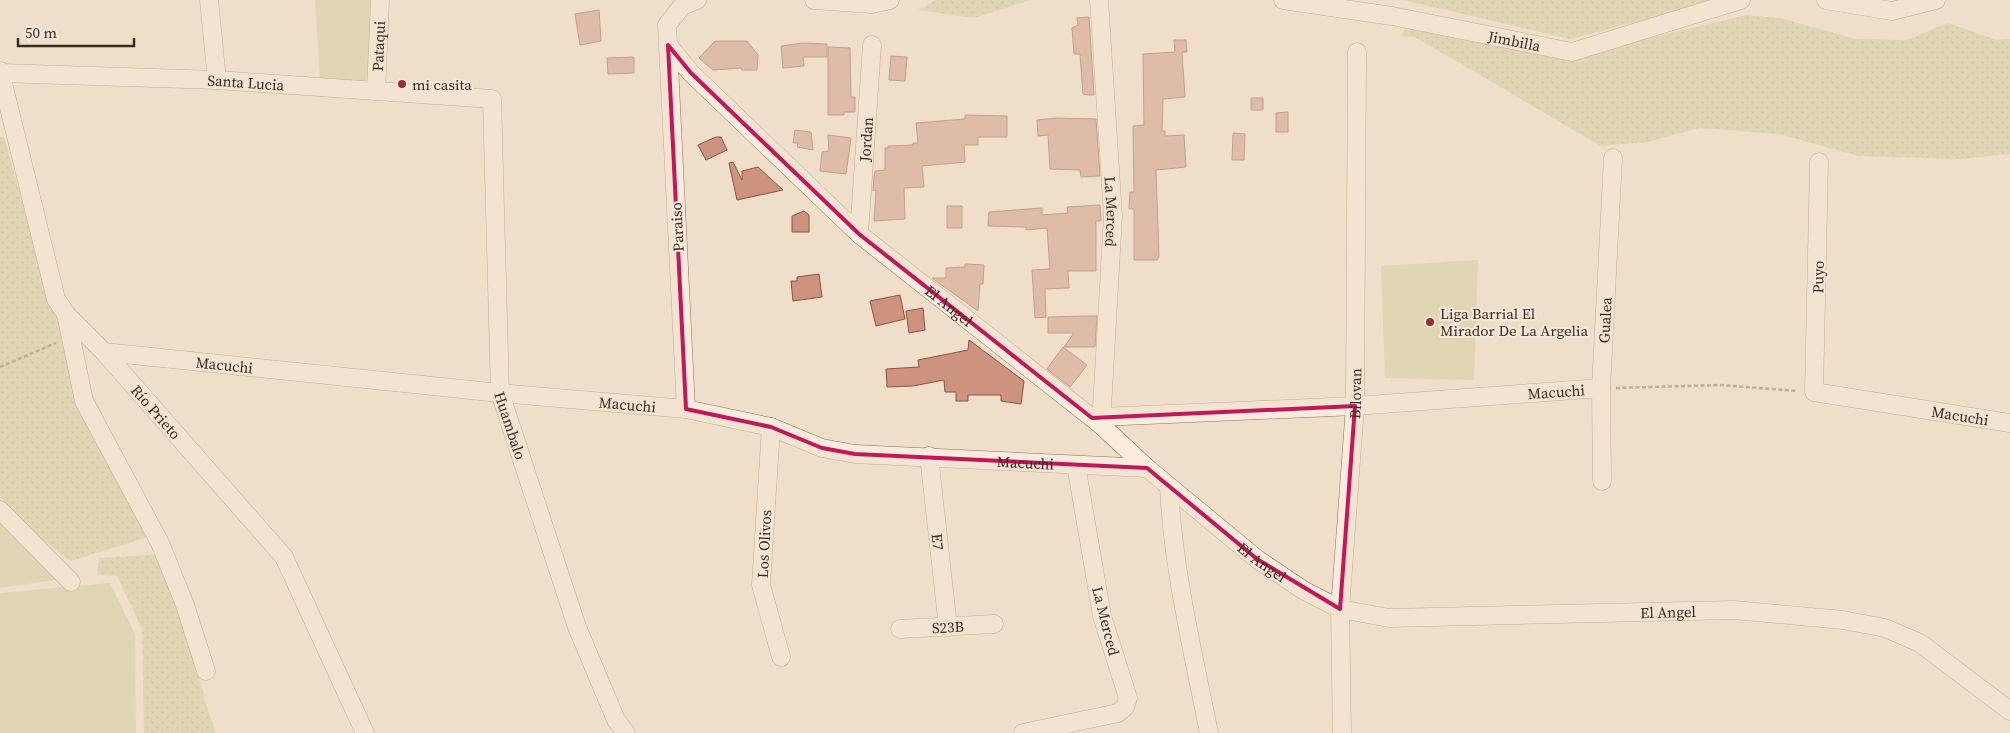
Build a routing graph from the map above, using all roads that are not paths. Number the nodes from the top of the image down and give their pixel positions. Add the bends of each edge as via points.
1 (209, 0) edge
2 (380, 0) edge
3 (697, 0) edge
4 (814, 0) edge
5 (890, 0) edge
6 (1099, 0) edge
7 (1283, 0) edge
8 (1741, 0) edge
9 (1826, 0) edge
10 (1936, 0) edge
11 (872, 45) dead end
12 (668, 46) junction
13 (1357, 52) dead end
14 (0, 72) edge
15 (217, 80) junction
16 (376, 92) junction
17 (492, 98) joint
18 (1613, 158) dead end
19 (1819, 162) dead end
20 (859, 234) junction
21 (66, 314) junction
22 (104, 352) junction
23 (1601, 388) junction
24 (1814, 392) joint
25 (500, 393) junction
26 (1355, 406) junction
27 (686, 409) junction
28 (1101, 421) junction
29 (2010, 423) edge
30 (771, 427) junction
31 (929, 456) junction
32 (1076, 465) junction
33 (1147, 468) junction
34 (1602, 481) dead end
35 (1169, 487) junction
36 (0, 510) edge
37 (71, 582) dead end
38 (1340, 609) junction
39 (994, 624) dead end
40 (948, 627) junction
41 (900, 629) dead end
42 (781, 657) dead end
43 (206, 670) dead end
44 (2010, 711) edge
45 (364, 733) edge
46 (626, 733) edge
47 (1023, 733) edge
48 (1209, 733) edge
49 (1342, 733) edge

1 - 15 street
2 - 16 street, Pataqui
3 - 12 street, Paraiso via 682,6 668,26
4 - 5 street via 872,4
6 - 28 street, La Merced via 1113,216
7 - 8 street, Jimbilla via 1392,16 1572,52
9 - 10 street via 1892,11
11 - 20 street, Jordan
12 - 20 street, El Angel via 691,73
12 - 27 street, Paraiso
13 - 26 street, Bilovan
14 - 15 street, Santa Lucia
14 - 21 street, Río Prieto via 56,299
15 - 16 street, Santa Lucia
16 - 17 street, Santa Lucia
17 - 25 street, Huambalo
18 - 23 street, Gualea
19 - 24 street, Puyo
20 - 28 street, El Angel
21 - 22 street, Río Prieto
21 - 43 street via 84,401 160,543
22 - 25 street, Macuchi
22 - 45 street, Río Prieto via 284,557
23 - 26 street, Macuchi
23 - 34 street, Gualea
24 - 29 street, Macuchi
25 - 27 street, Macuchi
25 - 46 street, Huambalo via 577,628 616,720
26 - 28 street, Macuchi
26 - 38 street, Bilovan
27 - 30 street, Macuchi
28 - 33 street, El Angel
30 - 31 street, Macuchi via 822,448 847,453
30 - 42 street, Los Olivos via 762,585
31 - 32 street, Macuchi
31 - 40 street, E7
32 - 33 street, Macuchi
32 - 47 street, La Merced via 1102,616 1128,698 1118,713
33 - 35 street, El Angel
35 - 38 street, El Angel via 1257,559 1303,590
35 - 48 street via 1180,584
36 - 37 street
38 - 44 street, El Angel via 1388,618 1734,610 1843,620 1885,628 1920,643
38 - 49 street, Bilovan
39 - 40 street, S23B
40 - 41 street, S23B

